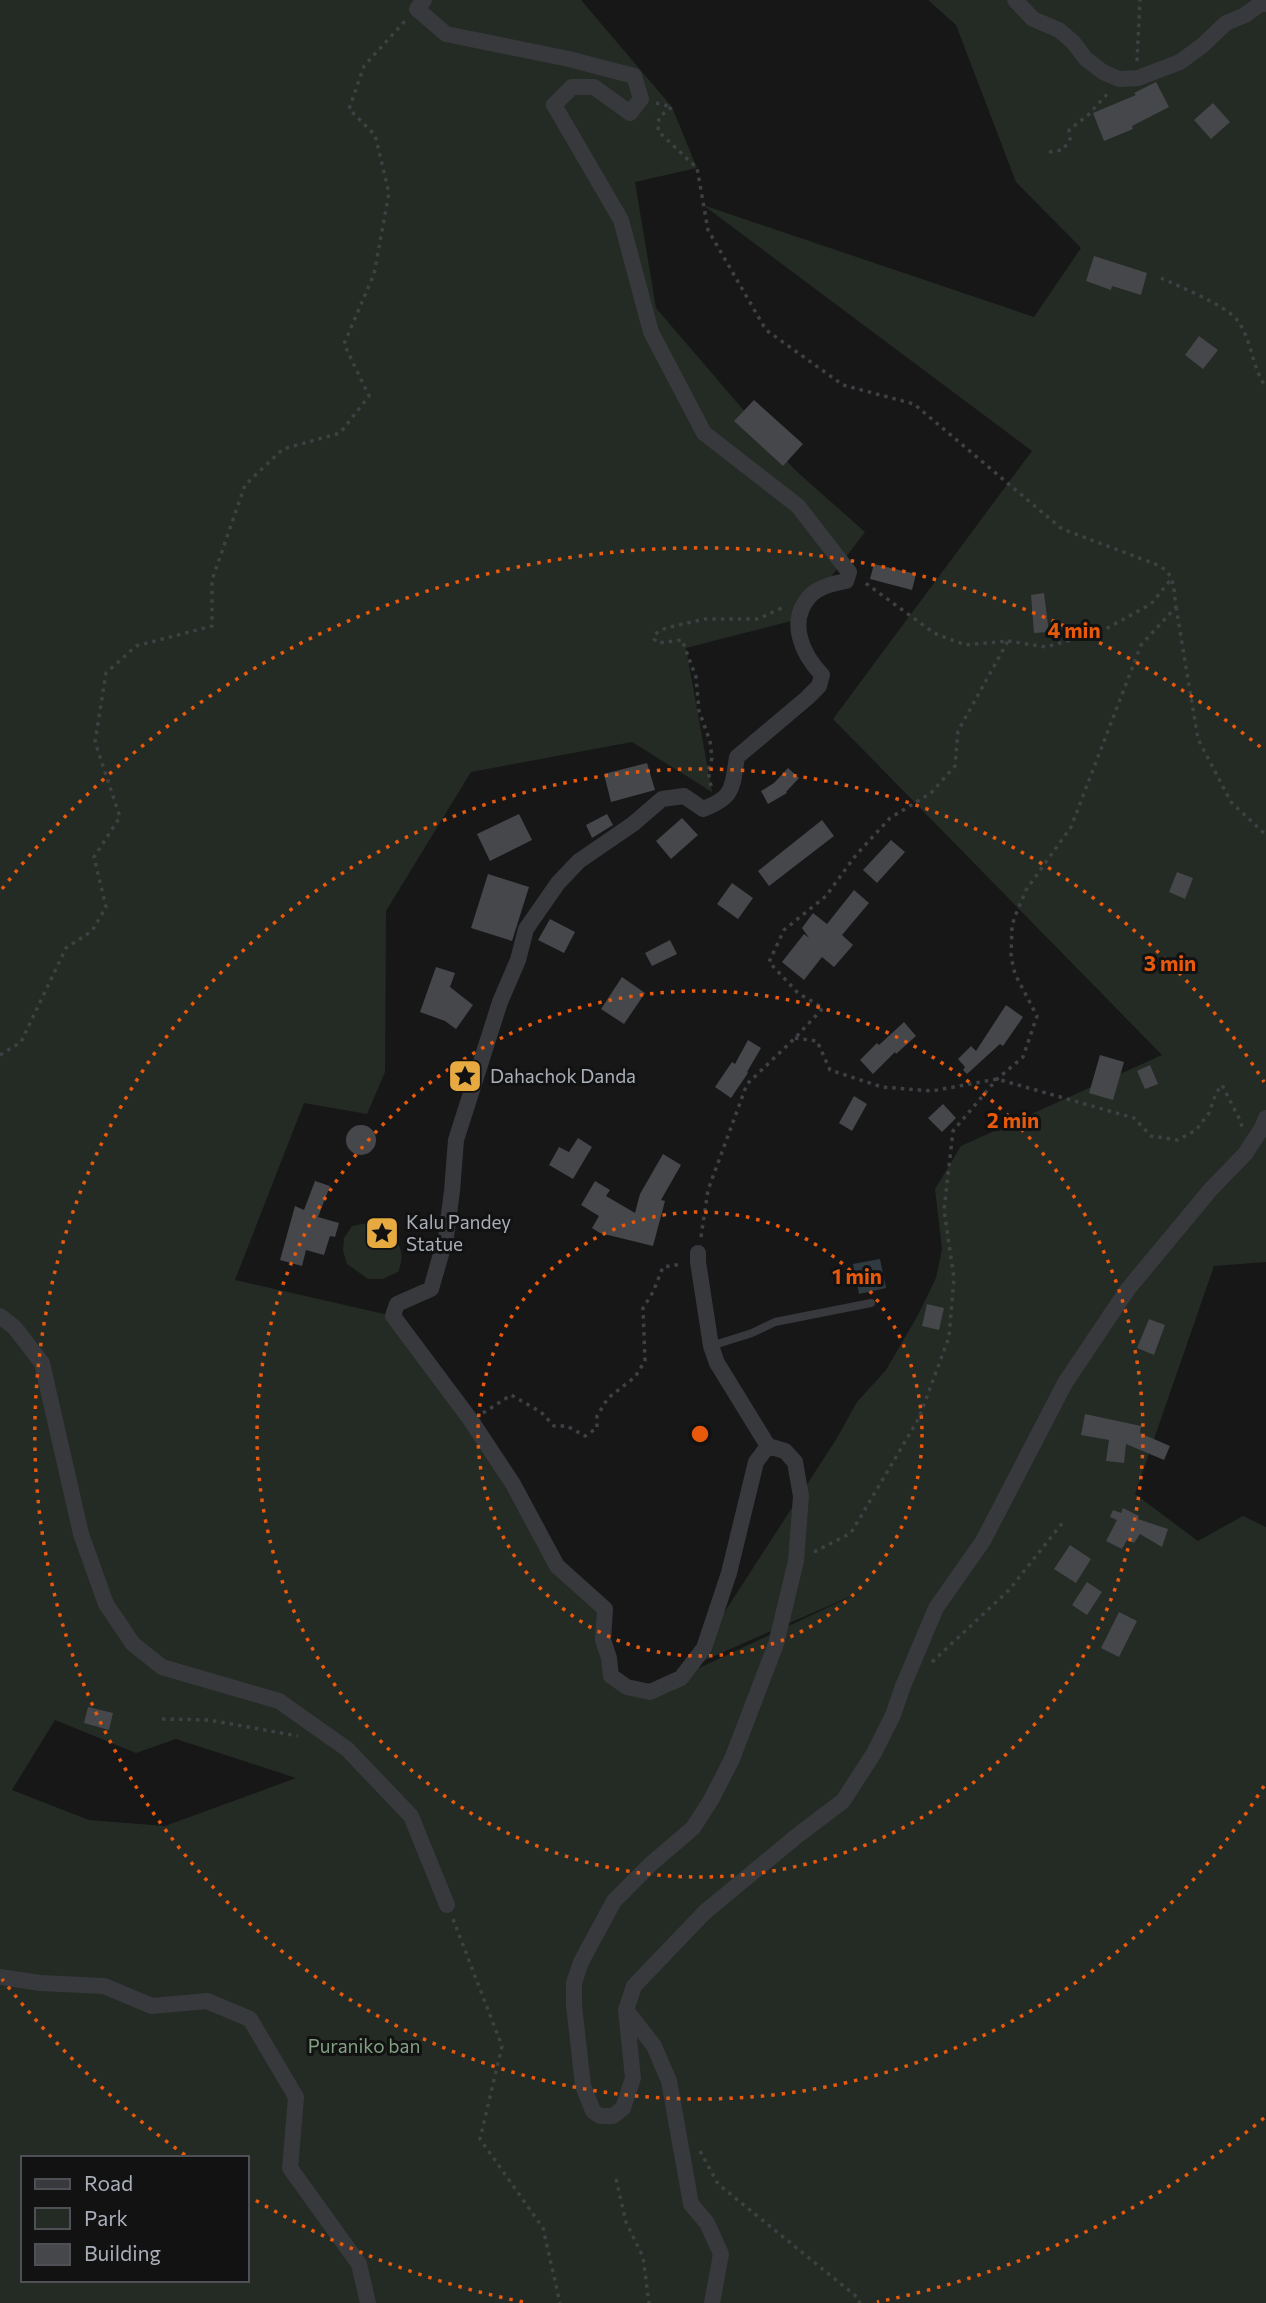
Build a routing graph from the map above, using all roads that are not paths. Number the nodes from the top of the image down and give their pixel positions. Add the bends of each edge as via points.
1 (1016, 0) edge
2 (1266, 4) edge
3 (420, 5) edge
4 (1266, 1118) edge
5 (698, 1258) road end
6 (871, 1303) dead end
7 (0, 1316) edge
8 (711, 1346) junction
9 (768, 1446) junction
10 (447, 1905) road end
11 (0, 1977) edge
12 (626, 2010) junction
13 (368, 2303) edge
14 (712, 2303) edge

1 - 2 street via 1033,19 1059,30 1103,72 1119,79 1138,78 1180,62 1226,23
3 - 9 street via 446,34 634,76 641,99 630,113 594,88 572,87 554,105 621,219 651,332 704,433 798,506 849,572 846,581 811,594 800,612 802,645 822,675 819,686 737,757 733,788 723,800 703,809 684,796 662,800 579,861 526,929 456,1140 446,1237 435,1280 431,1289 397,1304 393,1316 513,1484 556,1566 605,1609 603,1640 611,1675 626,1687 650,1692 681,1678 704,1648 729,1573 756,1462
4 - 12 street via 1245,1154 1128,1290 1065,1383 983,1541 936,1608 893,1715 844,1801 705,1912 635,1986
5 - 8 street
6 - 8 lane via 775,1322
7 - 10 street via 42,1363 81,1534 106,1604 133,1644 162,1667 279,1701 347,1749 411,1816
8 - 9 street
9 - 12 street via 785,1451 795,1462 801,1496 796,1561 776,1644 732,1759 711,1800 693,1828 614,1901 580,1962 574,1983 583,2087 593,2111 600,2116 613,2116 623,2108 633,2078
11 - 13 street via 104,1986 152,2007 207,2001 250,2019 296,2097 290,2168 359,2264
12 - 14 street via 654,2046 669,2081 691,2204 707,2223 721,2254

